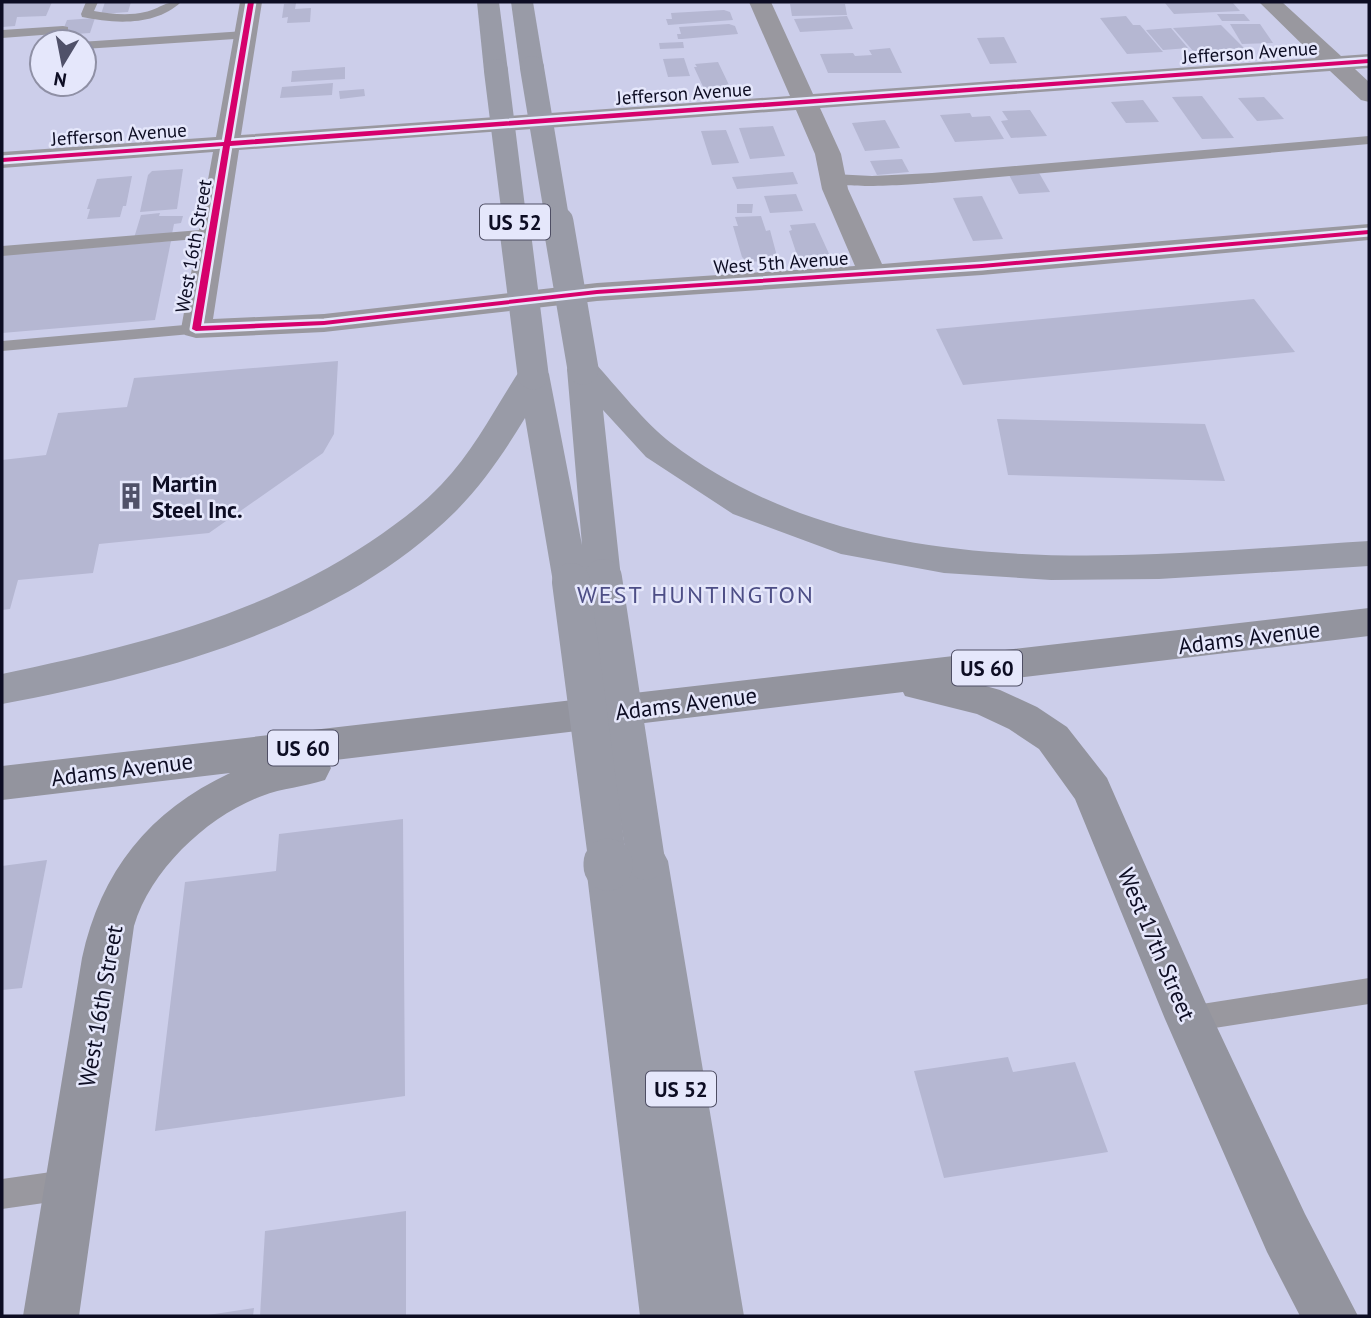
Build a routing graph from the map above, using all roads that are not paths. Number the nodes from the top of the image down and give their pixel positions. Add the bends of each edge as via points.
1 (175, 2) edge
2 (251, 2) edge
3 (488, 2) edge
4 (522, 2) edge
5 (760, 2) edge
6 (774, 2) edge
7 (1270, 2) edge
8 (96, 4) edge
9 (125, 17) junction
10 (93, 27) dead end
11 (28, 32) edge
12 (2, 34) edge
13 (245, 35) junction
14 (98, 44) edge
15 (1369, 61) edge
16 (1335, 64) junction
17 (1369, 96) edge
18 (806, 102) junction
19 (1369, 140) edge
20 (228, 143) junction
21 (2, 160) edge
22 (833, 179) junction
23 (1369, 232) edge
24 (213, 234) junction
25 (2, 251) edge
26 (872, 273) junction
27 (196, 329) junction
28 (2, 346) edge
29 (583, 369) junction
30 (533, 374) junction
31 (1369, 554) edge
32 (587, 580) junction
33 (1369, 622) edge
34 (888, 679) junction
35 (2, 689) edge
36 (605, 713) junction
37 (2, 783) edge
38 (627, 864) junction
39 (1369, 991) edge
40 (1189, 1019) junction
41 (72, 1184) junction
42 (2, 1194) edge
43 (51, 1316) edge
44 (668, 1316) edge
45 (716, 1316) edge
46 (1330, 1316) edge

1 - 9 lane via 149,16
2 - 13 street, West 16th Street
3 - 30 highway, US 52, bridge
4 - 29 highway, US 52, bridge
5 - 6 lane
5 - 18 street
7 - 16 street
8 - 9 lane via 87,14
9 - 10 lane via 111,26
11 - 12 lane
13 - 14 lane
13 - 20 street, West 16th Street
15 - 16 street, Jefferson Avenue
16 - 17 street
16 - 18 street, Jefferson Avenue
18 - 20 street, Jefferson Avenue
18 - 22 street via 828,153
19 - 22 lane via 932,177
20 - 21 street, Jefferson Avenue
20 - 24 street, West 16th Street
22 - 26 street
23 - 26 street, West 5th Avenue
24 - 25 lane
24 - 27 street, West 16th Street
26 - 27 street, West 5th Avenue via 583,293 312,324
27 - 28 lane
29 - 31 highway via 621,416 699,480 757,511 824,538 893,555 1032,568
29 - 32 highway, US 52
30 - 32 highway, US 52
30 - 35 highway via 511,416 456,491 361,569 246,624 166,650
32 - 38 highway, US 52, bridge
33 - 34 main road, Adams Avenue / US 60
34 - 36 main road, Adams Avenue / US 60
34 - 40 main road, West 17th Street via 986,701 1053,738 1092,790
36 - 37 main road, Adams Avenue / US 60
36 - 41 main road, West 16th Street via 450,752 298,769 231,790 173,829 138,873 114,919
38 - 44 highway, US 52
38 - 45 highway, US 52
39 - 40 lane
40 - 46 main road, West 17th Street via 1286,1233
41 - 42 lane
41 - 43 main road, West 16th Street

